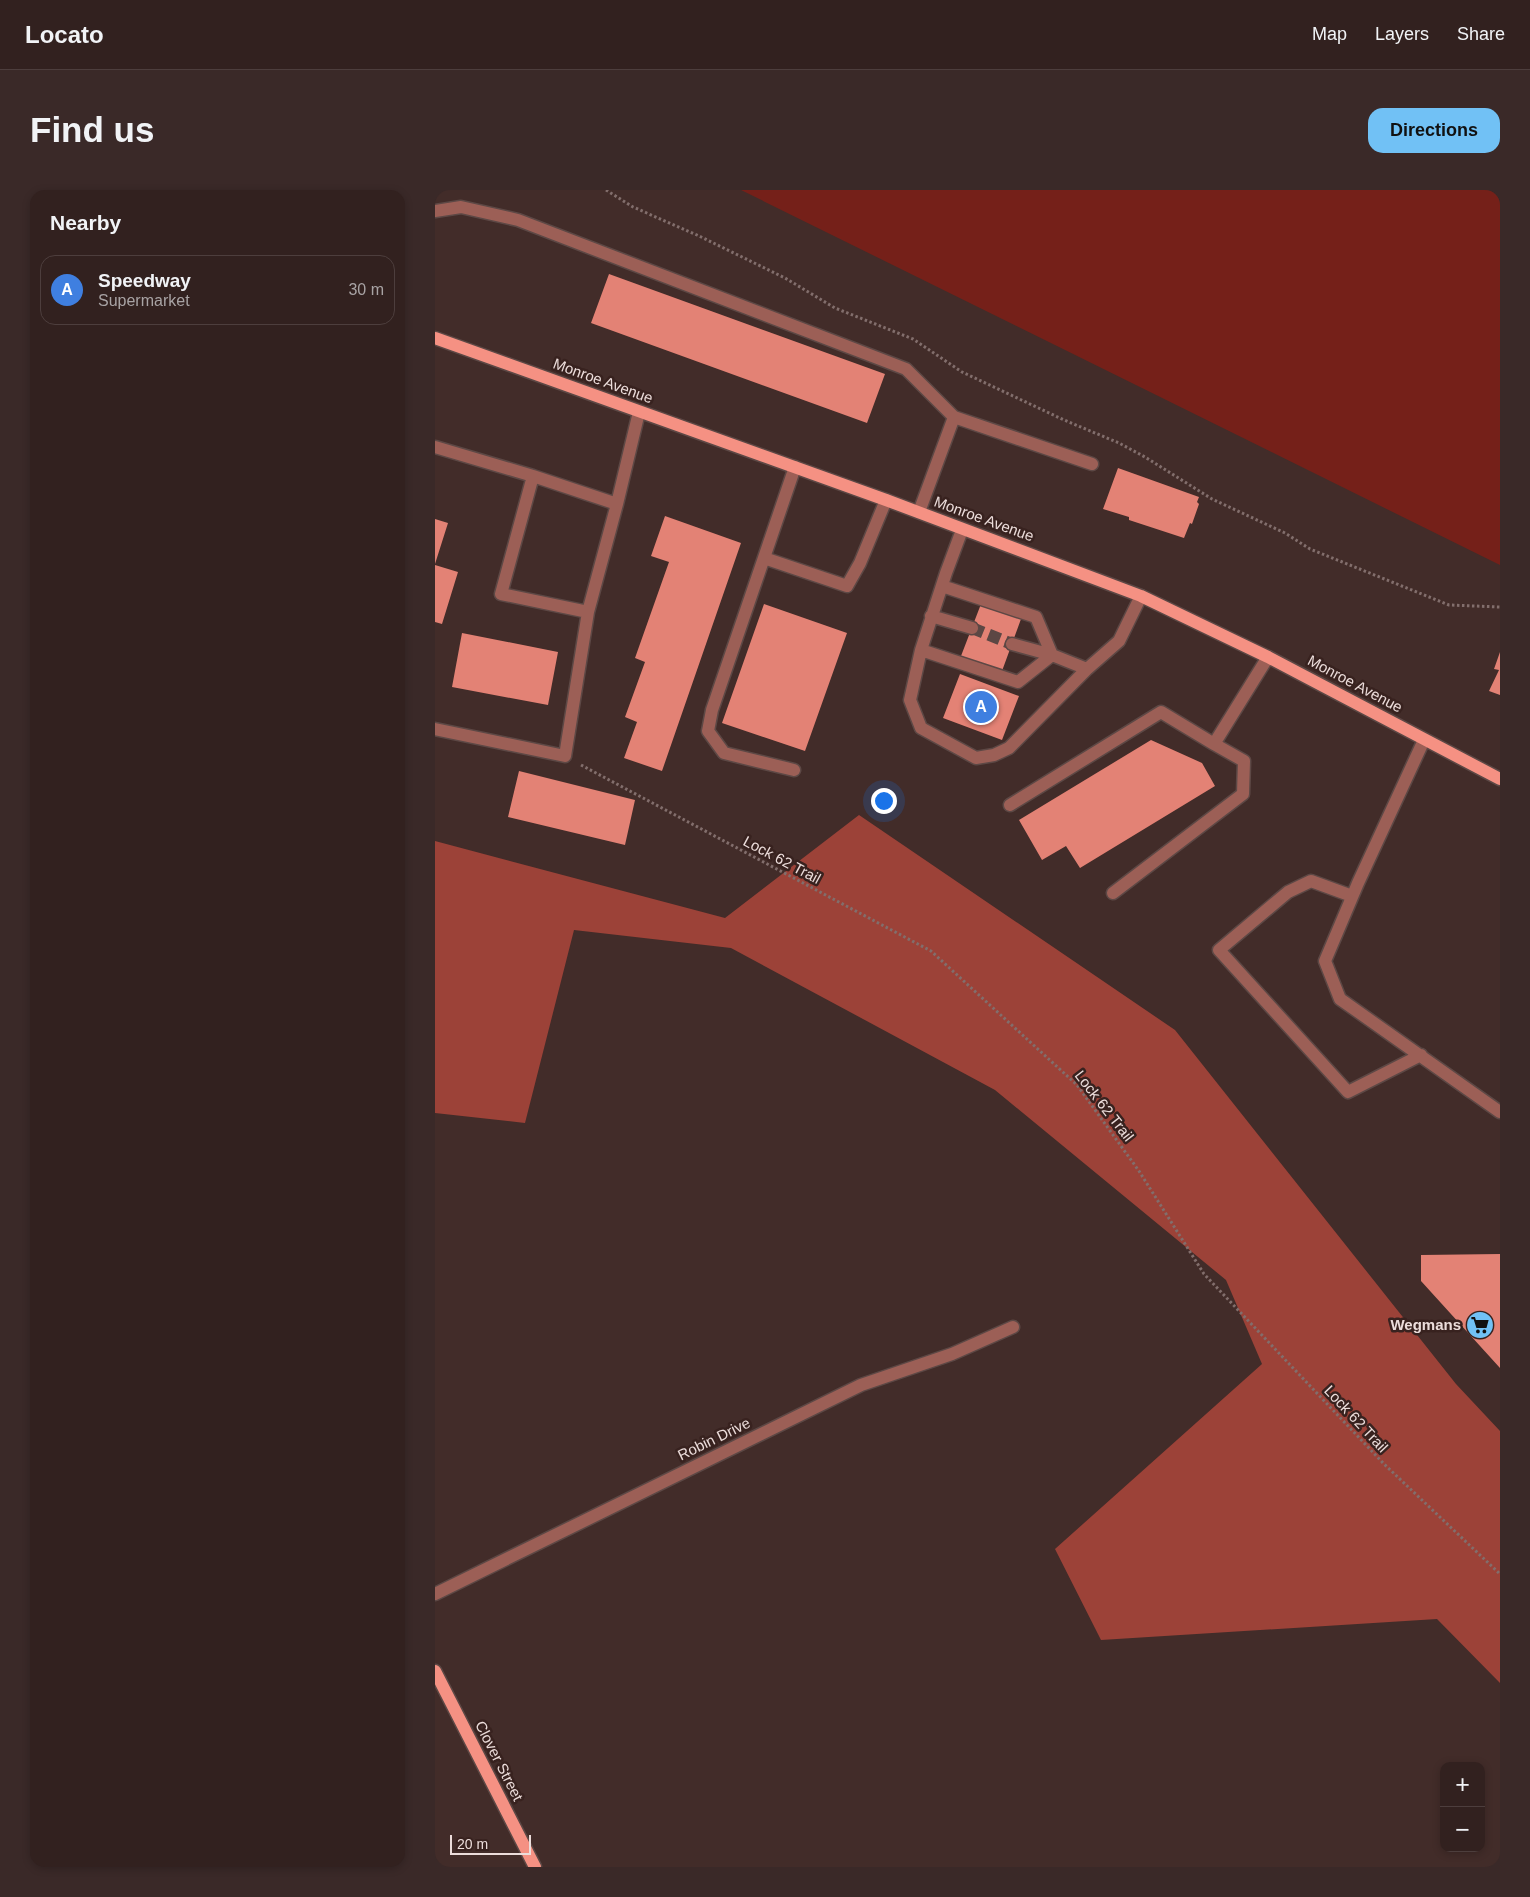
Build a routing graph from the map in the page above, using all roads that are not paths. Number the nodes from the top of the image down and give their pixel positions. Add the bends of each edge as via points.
1 (435, 211) edge
2 (435, 338) edge
3 (639, 412) junction
4 (954, 417) junction
5 (435, 447) edge
6 (1092, 464) dead end
7 (795, 467) junction
8 (533, 476) junction
9 (886, 500) junction
10 (617, 504) junction
11 (919, 512) junction
12 (962, 530) junction
13 (763, 558) junction
14 (942, 586) junction
15 (1141, 596) junction
16 (588, 612) junction
17 (931, 616) junction
18 (972, 628) tunnel mouth
19 (1012, 644) tunnel mouth
20 (921, 650) junction
21 (1052, 655) junction
22 (1268, 657) junction
23 (1087, 669) junction
24 (435, 729) edge
25 (1424, 740) junction
26 (1214, 744) junction
27 (794, 770) dead end
28 (1500, 779) edge
29 (1011, 806) dead end
30 (1113, 894) dead end
31 (1352, 896) junction
32 (1421, 1055) junction
33 (1500, 1112) edge
34 (1013, 1327) dead end
35 (435, 1594) edge
36 (435, 1671) edge
37 (535, 1867) edge

1 - 4 street via 461,207 518,220 906,369
2 - 3 main road, Monroe Avenue
3 - 7 main road, Monroe Avenue
3 - 10 street
4 - 6 street
4 - 11 street
5 - 8 street
7 - 9 main road, Monroe Avenue
7 - 13 street
8 - 10 street
8 - 16 street via 501,594
9 - 11 main road, Monroe Avenue
9 - 13 street via 861,563 847,586
10 - 16 street
11 - 12 main road, Monroe Avenue
12 - 14 street
12 - 15 main road, Monroe Avenue
13 - 27 street via 712,710 708,731 724,753
14 - 17 street
14 - 21 street via 1036,617
15 - 22 main road, Monroe Avenue
15 - 23 street via 1119,641
16 - 24 street via 565,756
17 - 18 street
17 - 20 street
19 - 21 street
20 - 21 street via 1018,682
20 - 23 street via 910,700 921,728 976,758 1009,748
21 - 23 street
22 - 25 main road, Monroe Avenue
22 - 26 street
25 - 28 main road, Monroe Avenue
25 - 31 street
26 - 29 street via 1161,712
26 - 30 street via 1245,761 1243,794
31 - 32 street via 1325,961 1340,999
31 - 32 street via 1311,880 1288,892 1219,950 1348,1092
32 - 33 street
34 - 35 street, Robin Drive via 952,1354 861,1386
36 - 37 main road, Clover Street

